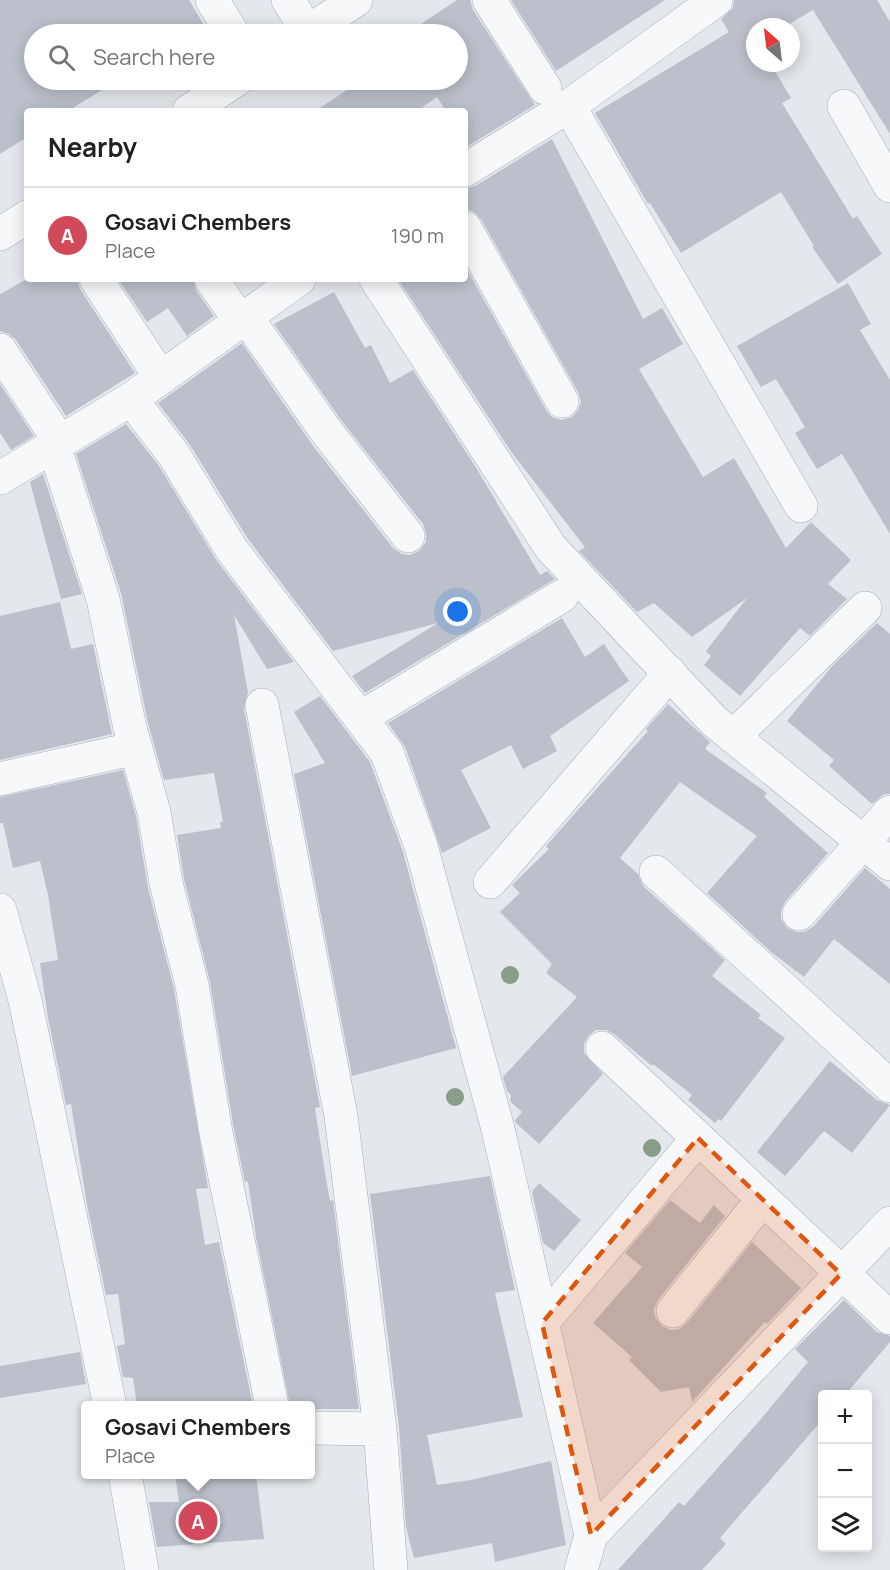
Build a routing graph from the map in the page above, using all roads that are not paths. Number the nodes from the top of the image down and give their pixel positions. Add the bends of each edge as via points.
1 (212, 0) edge
2 (288, 0) edge
3 (356, 0) edge
4 (489, 0) edge
5 (716, 0) edge
6 (228, 24) edge
7 (302, 24) edge
8 (320, 24) edge
9 (221, 90) edge
10 (557, 97) junction
11 (844, 106) dead end
12 (194, 108) edge
13 (468, 168) edge
14 (890, 186) edge
15 (24, 219) edge
16 (468, 233) edge
17 (0, 234) edge
18 (98, 282) edge
19 (213, 282) edge
20 (295, 282) edge
21 (378, 282) edge
22 (244, 320) junction
23 (0, 350) edge
24 (161, 378) junction
25 (131, 399) junction
26 (562, 401) dead end
27 (57, 444) junction
28 (0, 478) edge
29 (801, 506) dead end
30 (408, 536) dead end
31 (562, 596) dead end
32 (864, 608) dead end
33 (670, 673) junction
34 (262, 705) dead end
35 (360, 718) junction
36 (733, 737) junction
37 (136, 748) junction
38 (0, 779) edge
39 (890, 812) edge
40 (863, 842) junction
41 (890, 864) edge
42 (656, 872) dead end
43 (490, 882) dead end
44 (0, 910) edge
45 (799, 914) dead end
46 (602, 1048) dead end
47 (890, 1086) edge
48 (698, 1138) junction
49 (763, 1199) junction
50 (890, 1223) edge
51 (841, 1274) junction
52 (673, 1311) dead end
53 (890, 1318) edge
54 (542, 1323) junction
55 (109, 1401) edge
56 (271, 1401) edge
57 (315, 1428) edge
58 (380, 1429) junction
59 (125, 1479) edge
60 (591, 1535) junction
61 (142, 1570) edge
62 (391, 1570) edge
63 (581, 1570) edge

1 - 6 street
2 - 7 street
3 - 8 street
4 - 10 street
5 - 10 street
9 - 12 street
10 - 13 street
10 - 29 street
11 - 14 street
15 - 17 street
16 - 26 street
18 - 24 street
19 - 22 street
20 - 22 street
21 - 33 street via 551,548
22 - 24 street
22 - 30 street
23 - 27 street
24 - 25 street
25 - 27 street
25 - 35 street via 174,455 232,550
27 - 28 street
27 - 37 street via 103,599
31 - 35 street
32 - 36 street
33 - 36 street
33 - 43 street
34 - 58 street via 341,1116
35 - 54 street via 387,753 421,846 498,1129
36 - 40 street
37 - 38 street
37 - 56 street via 192,985 216,1133
39 - 40 street
40 - 41 street
40 - 45 street
42 - 47 street
44 - 55 street via 25,1000
46 - 48 street
48 - 49 street
48 - 54 street
49 - 51 street
49 - 52 street
50 - 51 street
51 - 53 street
51 - 60 street
54 - 60 street
57 - 58 street
58 - 62 street
59 - 61 street
60 - 63 street

